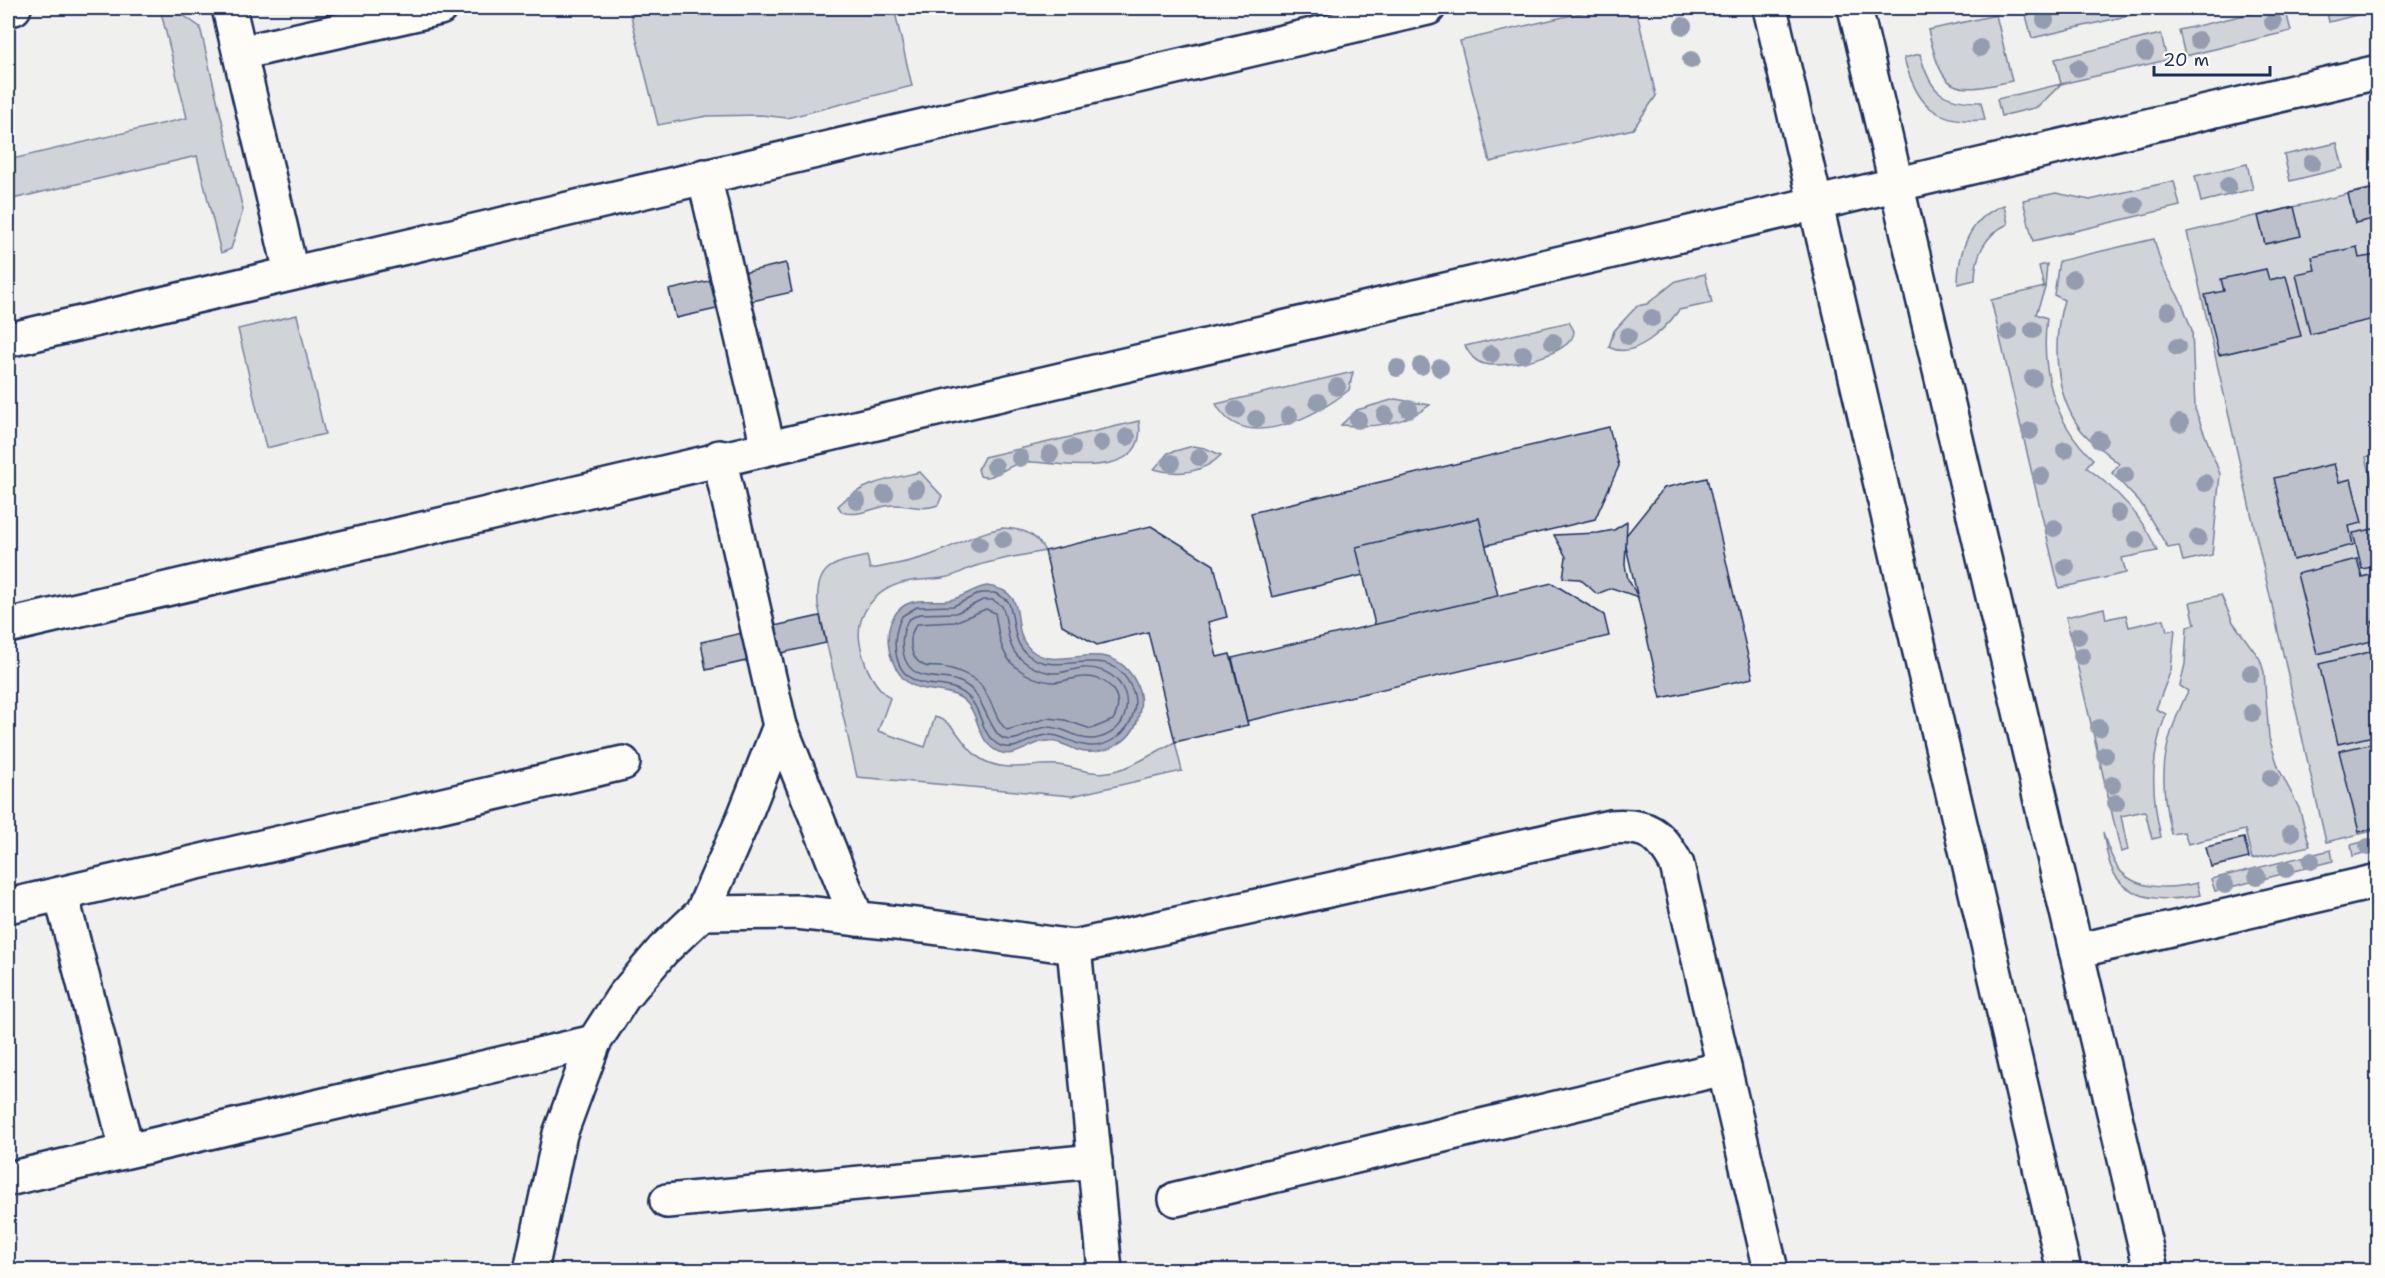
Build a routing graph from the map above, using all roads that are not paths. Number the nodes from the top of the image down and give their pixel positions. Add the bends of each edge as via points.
1 (14, 8) edge
2 (229, 8) edge
3 (440, 8) edge
4 (1428, 8) edge
5 (1770, 8) edge
6 (1855, 8) edge
7 (8, 9) edge
8 (240, 53) junction
9 (2378, 72) edge
10 (704, 176) junction
11 (1898, 186) junction
12 (1818, 204) junction
13 (291, 272) junction
14 (8, 340) edge
15 (768, 447) junction
16 (719, 457) junction
17 (8, 626) edge
18 (780, 726) junction
19 (623, 763) dead end
20 (2378, 881) edge
21 (61, 894) junction
22 (8, 906) edge
23 (702, 913) junction
24 (857, 919) junction
25 (1074, 947) junction
26 (2076, 951) junction
27 (594, 1042) junction
28 (1724, 1068) junction
29 (127, 1150) junction
30 (1095, 1161) junction
31 (8, 1179) edge
32 (1176, 1199) dead end
33 (667, 1201) dead end
34 (531, 1270) edge
35 (1105, 1270) edge
36 (1771, 1270) edge
37 (2064, 1270) edge
38 (2151, 1270) edge

1 - 7 street
2 - 8 street
3 - 8 street
4 - 10 street
5 - 12 street
6 - 11 street
8 - 13 street
9 - 11 street
10 - 13 street
10 - 15 street
11 - 12 street
11 - 26 street
12 - 15 street
12 - 37 street
13 - 14 street
15 - 16 street
16 - 17 street
16 - 18 street
18 - 23 street
18 - 24 street
19 - 21 street
20 - 26 street
21 - 22 street
21 - 29 street
23 - 24 street via 796,912
23 - 27 street via 663,950 623,997
24 - 25 street
25 - 28 street via 1611,827 1631,826 1650,831 1666,845 1677,865
25 - 30 street
26 - 38 street
27 - 29 street
27 - 34 street via 560,1134
28 - 32 street
28 - 36 street
29 - 31 street
30 - 33 street
30 - 35 street

